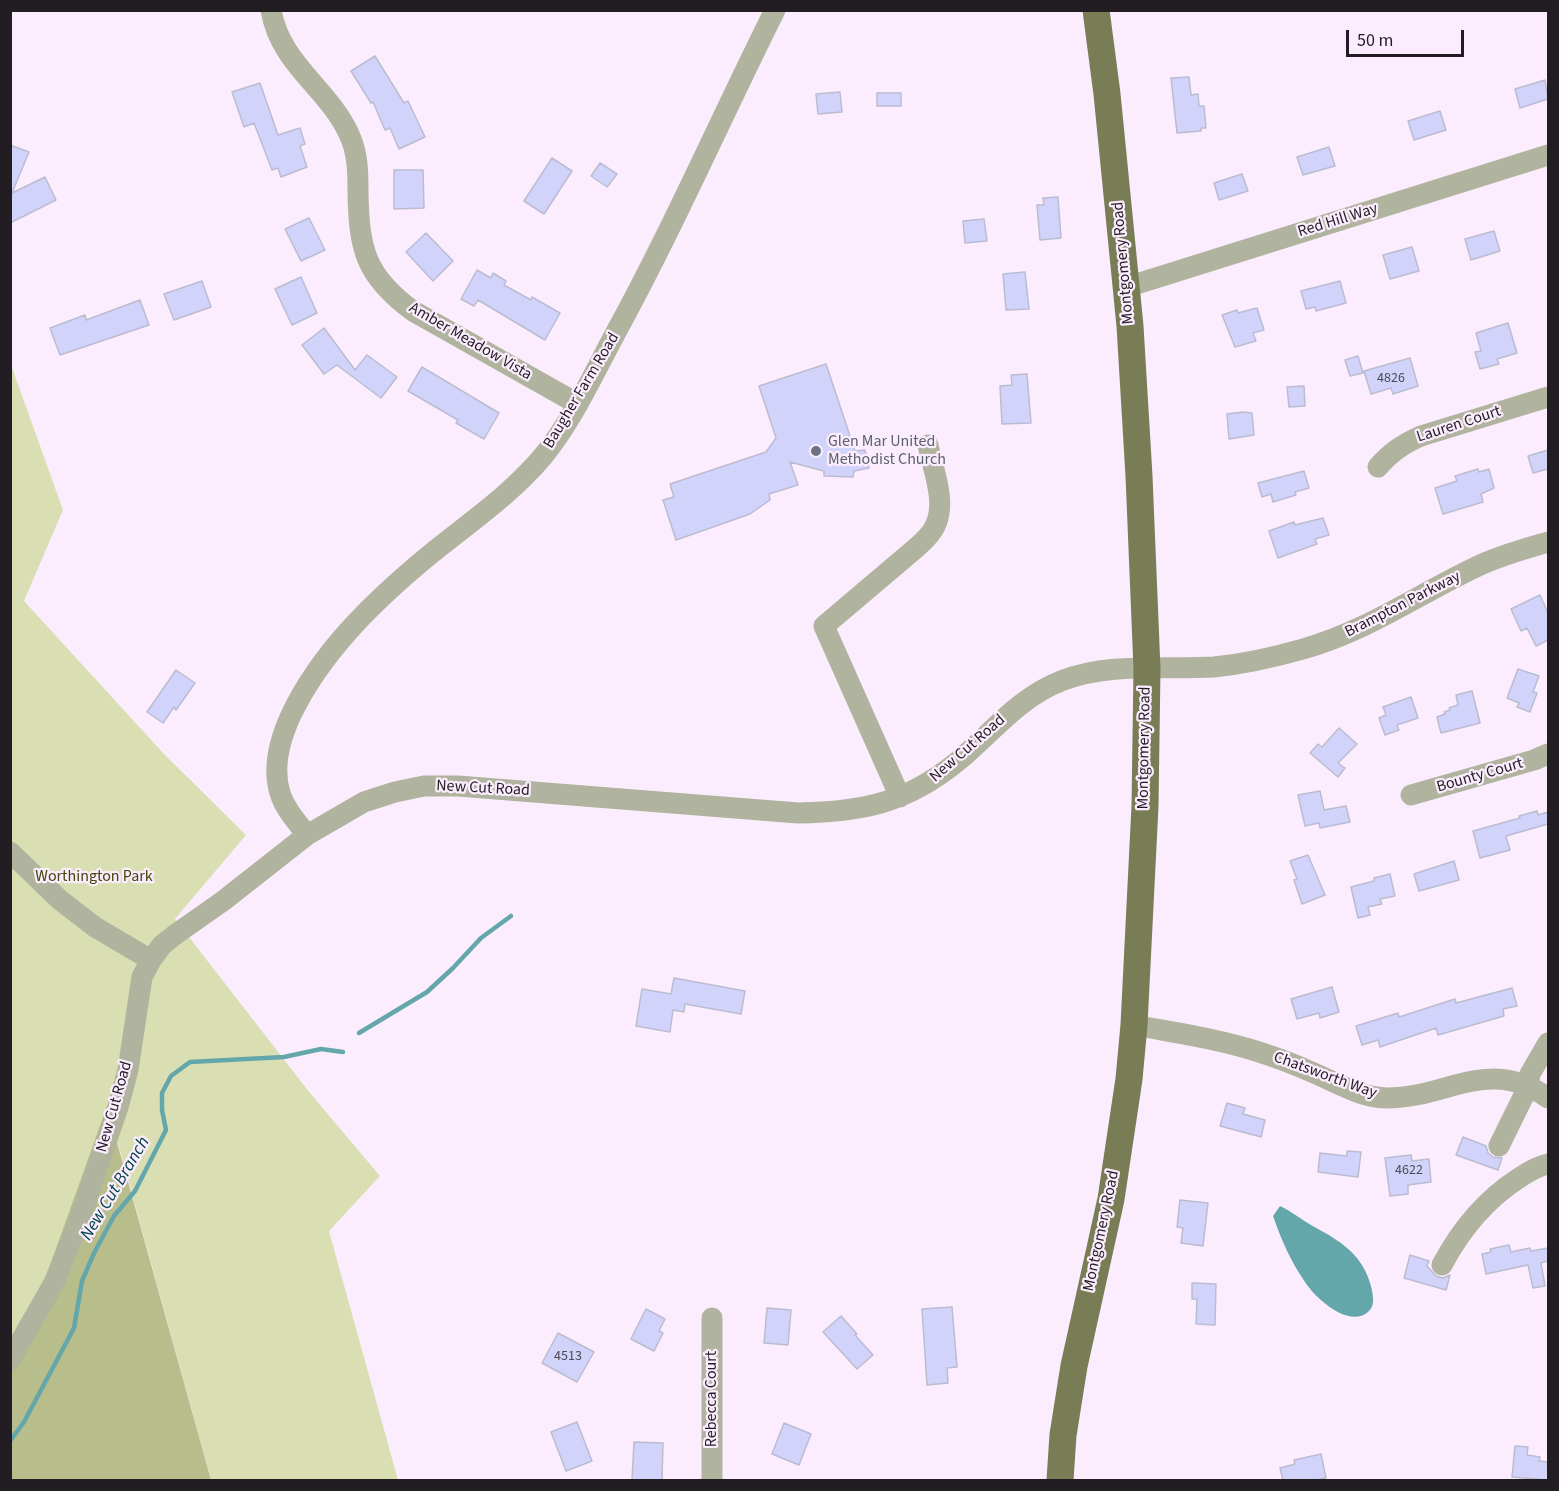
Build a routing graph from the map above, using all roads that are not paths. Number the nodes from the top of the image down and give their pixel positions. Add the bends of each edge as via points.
1 (271, 10) edge
2 (775, 10) edge
3 (1096, 10) edge
4 (1548, 155) edge
5 (1127, 287) junction
6 (1548, 397) edge
7 (578, 404) junction
8 (928, 445) dead end
9 (1378, 467) dead end
10 (1548, 542) edge
11 (1147, 669) junction
12 (1548, 754) edge
13 (1411, 795) dead end
14 (900, 797) junction
15 (307, 835) junction
16 (10, 852) edge
17 (151, 960) junction
18 (1134, 1025) junction
19 (1548, 1043) edge
20 (1528, 1087) junction
21 (1548, 1098) edge
22 (1499, 1146) dead end
23 (1548, 1164) edge
24 (1442, 1265) dead end
25 (712, 1318) dead end
26 (10, 1360) edge
27 (712, 1480) edge
28 (1060, 1480) edge

1 - 7 street, Amber Meadow Vista via 292,61 349,132 358,165 358,228 363,249 382,284 413,311
2 - 7 street, Baugher Farm Road via 639,290
3 - 5 main road, Montgomery Road
4 - 5 street, Red Hill Way
5 - 11 main road, Montgomery Road
6 - 9 street, Lauren Court via 1421,436 1390,453
7 - 15 street, Baugher Farm Road via 544,455 517,483 381,598 349,630 309,681 279,747 277,771 280,794
8 - 14 street via 940,499 936,525 916,548 824,626
10 - 11 street, Brampton Parkway via 1477,567 1386,616 1304,649 1216,667
11 - 14 street, New Cut Road via 1097,671 1061,681 1028,698 958,761 919,789
11 - 18 main road, Montgomery Road via 1145,806
12 - 13 street, Bounty Court
14 - 15 street, New Cut Road via 838,813 798,813 424,786 364,802
15 - 17 street, New Cut Road via 162,945
16 - 17 street via 95,927
17 - 26 street, New Cut Road via 142,977 128,1070 118,1107 81,1215 54,1283
18 - 20 street, Chatsworth Way via 1258,1052 1366,1095 1404,1096 1473,1080 1502,1078
18 - 28 main road, Montgomery Road via 1120,1144 1074,1366
19 - 20 street via 1530,1074
20 - 21 street, Chatsworth Way
20 - 22 street
23 - 24 street via 1504,1188 1474,1215
25 - 27 street, Rebecca Court

